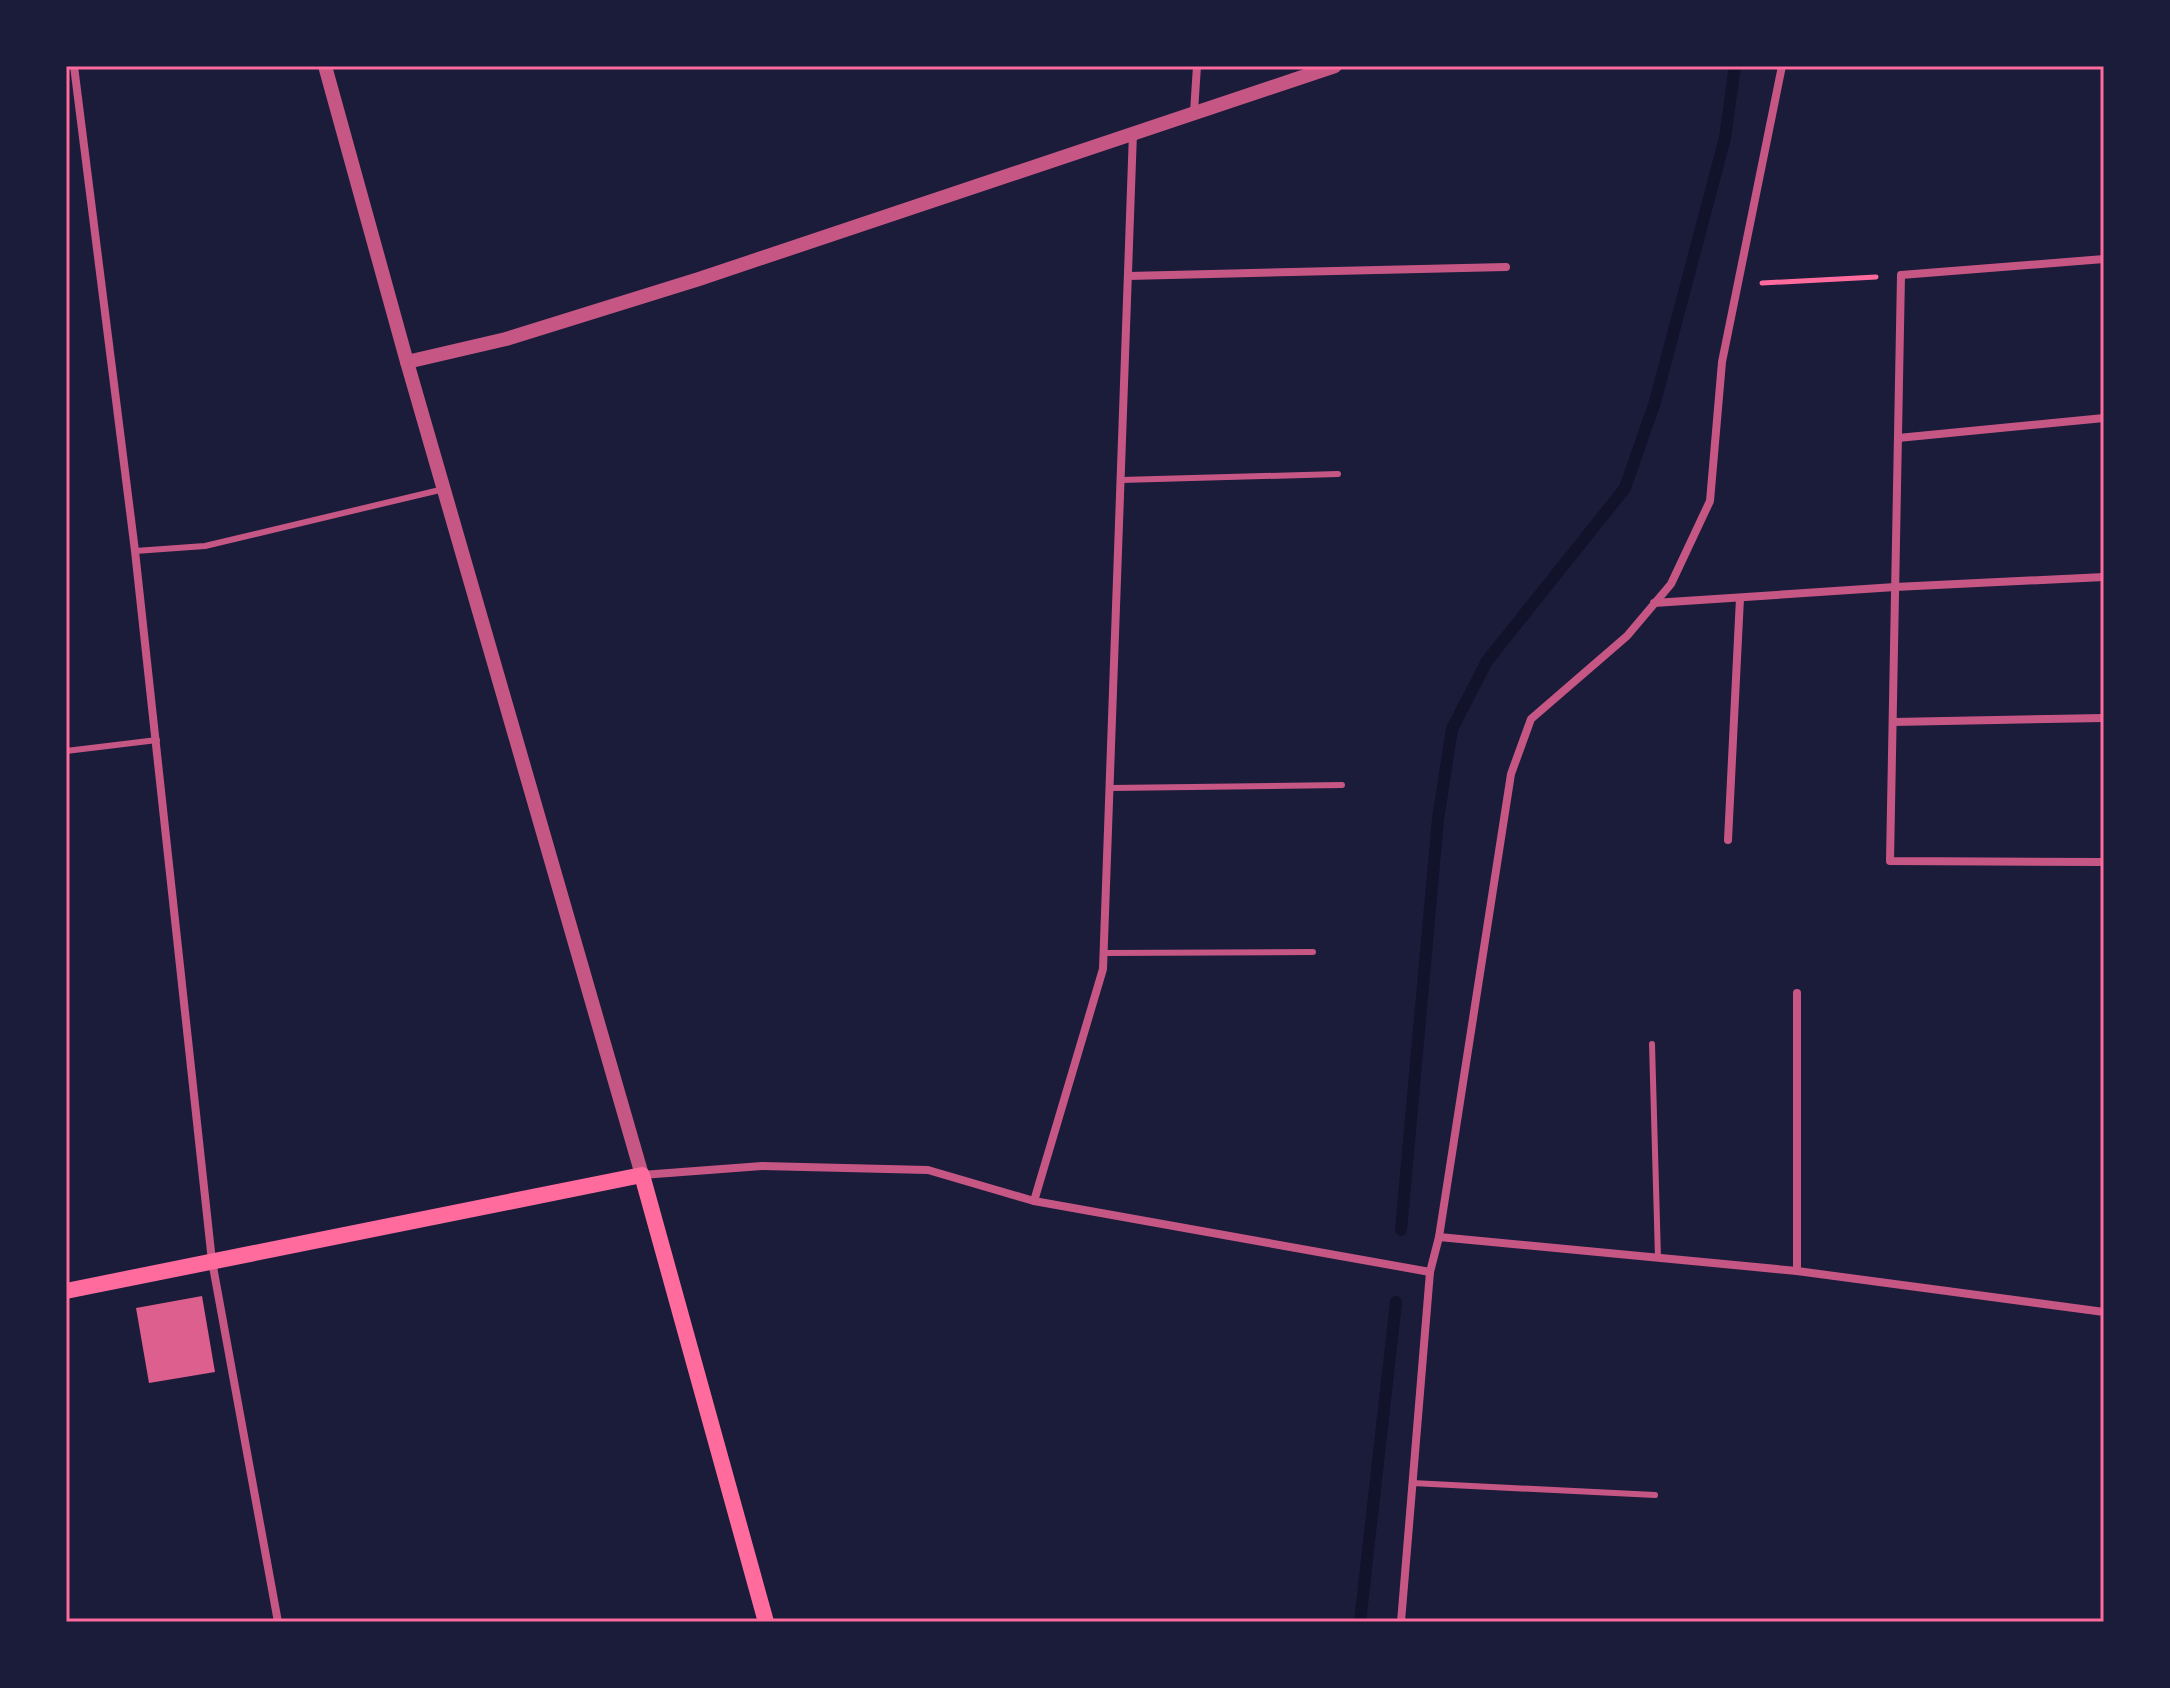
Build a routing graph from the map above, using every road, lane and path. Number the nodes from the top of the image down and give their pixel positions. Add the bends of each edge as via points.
1 (74, 66) edge
2 (325, 66) edge
3 (1197, 66) edge
4 (1335, 66) edge
5 (1782, 66) edge
6 (1194, 112) junction
7 (1133, 133) junction
8 (2104, 259) edge
9 (1506, 267) dead end
10 (1901, 275) junction
11 (1128, 276) junction
12 (1738, 284) junction
13 (407, 362) junction
14 (2104, 418) edge
15 (1898, 438) junction
16 (1338, 474) dead end
17 (1121, 480) junction
18 (444, 489) junction
19 (135, 551) junction
20 (2104, 577) edge
21 (1895, 587) junction
22 (1740, 598) junction
23 (1654, 603) junction
24 (2104, 718) edge
25 (1893, 722) junction
26 (157, 740) junction
27 (66, 751) edge
28 (1342, 785) dead end
29 (1110, 788) junction
30 (1728, 840) dead end
31 (2104, 862) edge
32 (1313, 952) dead end
33 (1104, 953) junction
34 (1797, 993) dead end
35 (1652, 1044) dead end
36 (642, 1175) junction
37 (1034, 1201) junction
38 (1439, 1237) junction
39 (1658, 1258) junction
40 (212, 1261) junction
41 (1797, 1271) junction
42 (1430, 1272) junction
43 (66, 1291) edge
44 (2104, 1312) edge
45 (1412, 1483) junction
46 (1655, 1495) dead end
47 (278, 1622) edge
48 (766, 1622) edge
49 (1401, 1622) edge

1 - 19 street
2 - 13 street
3 - 6 street
4 - 6 street
5 - 12 street
6 - 7 street
7 - 11 street
7 - 13 street via 699,279 506,339
8 - 10 street
9 - 11 street
10 - 12 path
10 - 15 street
11 - 17 street
12 - 23 street via 1722,362 1710,501 1671,584
13 - 18 street
14 - 15 street
15 - 21 street
16 - 17 lane
17 - 29 street
18 - 19 lane via 205,546
18 - 36 street
19 - 26 street
20 - 21 street
21 - 22 street
21 - 25 street
22 - 23 street
22 - 30 street
23 - 38 street via 1627,636 1531,719 1511,774
24 - 25 street
25 - 31 street via 1890,861
26 - 27 lane
26 - 40 street
28 - 29 lane
29 - 33 street
32 - 33 lane
33 - 37 street
34 - 41 street
35 - 39 lane
36 - 37 street via 762,1166 928,1170
36 - 40 main road
36 - 48 main road
37 - 42 street
38 - 39 street
38 - 42 street
39 - 41 street
40 - 43 main road
40 - 47 street
41 - 44 street
42 - 45 street
45 - 46 lane
45 - 49 street

